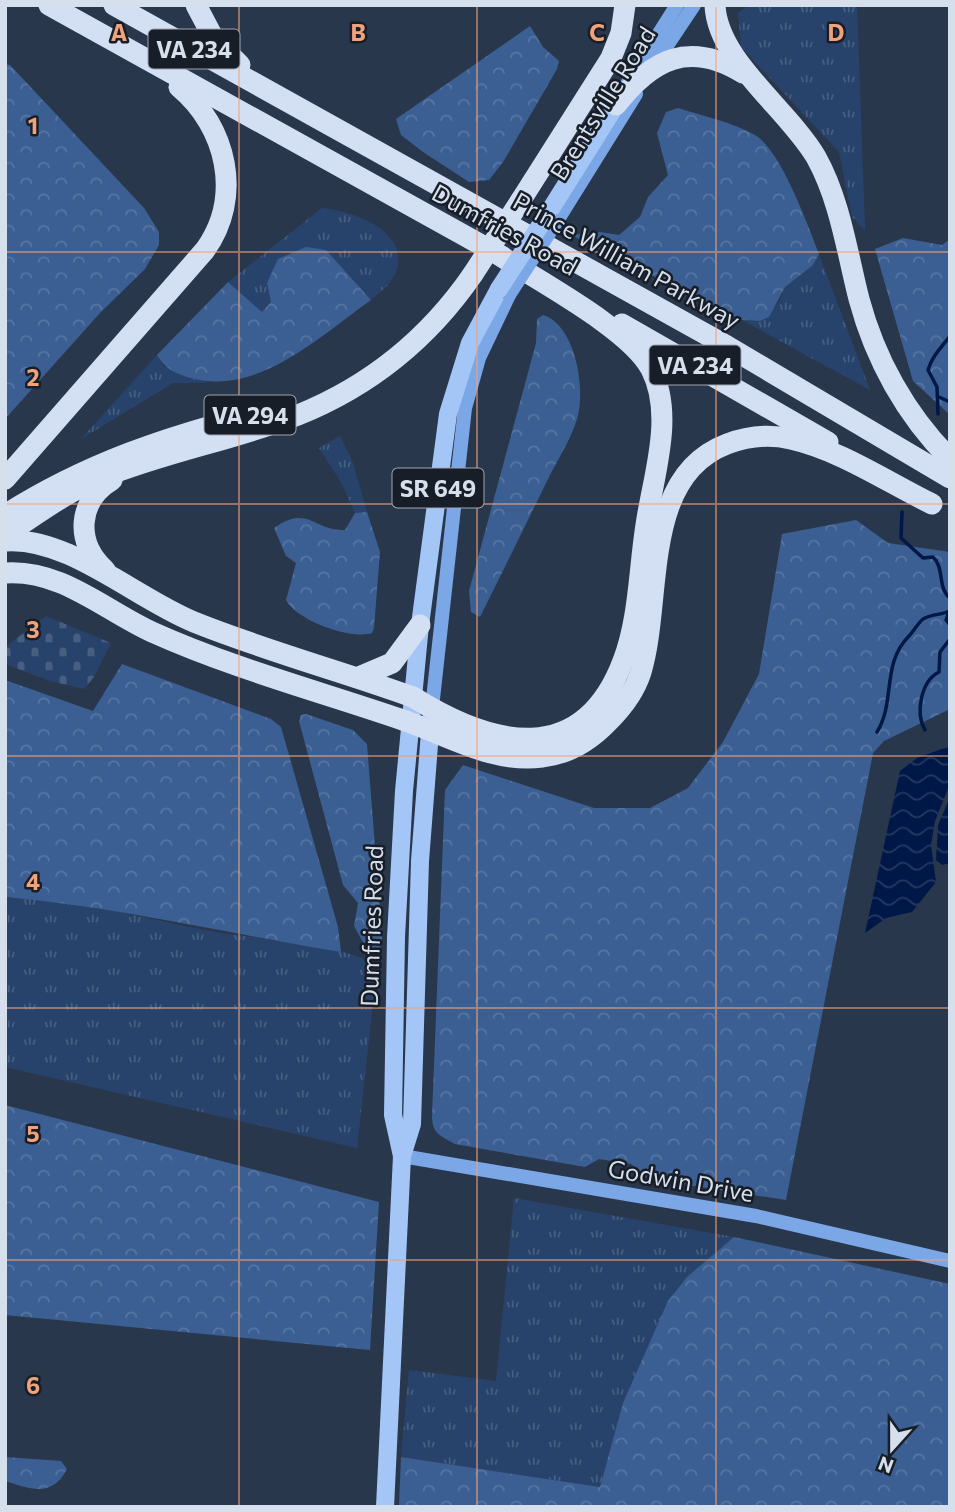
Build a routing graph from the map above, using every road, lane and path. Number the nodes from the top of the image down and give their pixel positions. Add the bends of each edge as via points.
1 (49, 5) edge
2 (114, 5) edge
3 (196, 5) edge
4 (611, 5) edge
5 (625, 5) edge
6 (677, 5) edge
7 (694, 5) edge
8 (715, 5) edge
9 (132, 52) junction
10 (652, 68) junction
11 (754, 80) junction
12 (274, 93) junction
13 (616, 105) junction
14 (517, 198) junction
15 (552, 218) junction
16 (499, 255) junction
17 (469, 272) junction
18 (504, 292) junction
19 (950, 459) edge
20 (132, 468) junction
21 (950, 478) edge
22 (5, 479) edge
23 (941, 510) edge
24 (5, 515) edge
25 (5, 535) edge
26 (5, 541) edge
27 (5, 573) edge
28 (121, 585) junction
29 (420, 625) junction
30 (359, 677) junction
31 (413, 697) junction
32 (432, 708) junction
33 (420, 727) junction
34 (402, 1156) junction
35 (950, 1261) edge
36 (385, 1507) edge

1 - 9 highway, Dumfries Road / VA 234
2 - 12 highway, VA 234
3 - 12 highway via 221,47
4 - 14 highway, VA 294 via 596,62
5 - 14 highway via 611,58
6 - 13 main road, Brentsville Road / SR 649
7 - 10 main road, Brentsville Road / SR 649
8 - 11 highway via 719,33
9 - 16 highway, Dumfries Road / VA 234
9 - 22 highway via 188,95 206,115 224,160 222,216 205,250
10 - 11 highway via 677,58 700,57 727,64
10 - 13 highway
10 - 15 main road, Brentsville Road / SR 649
11 - 19 highway via 785,113 816,158 835,204 876,348 906,406
12 - 21 highway, Prince William Parkway / VA 234 via 727,346
13 - 15 main road, Brentsville Road / SR 649
14 - 17 highway, VA 294
15 - 18 main road, Brentsville Road / SR 649, bridge
16 - 23 highway, Dumfries Road / VA 234
16 - 32 highway via 637,349 658,386 661,436 630,635 624,660 600,703 564,732 520,740 478,729
17 - 20 highway via 450,306 415,342 388,366 341,395 295,416
17 - 24 highway, VA 294 via 391,350 344,379 282,407 186,432 104,461
18 - 29 main road, Brentsville Road / SR 649 via 470,343 452,394
18 - 32 main road, Brentsville Road / SR 649 via 465,408
20 - 25 highway via 69,494
20 - 28 highway via 99,489 83,520 90,552
23 - 33 highway via 830,453 791,439 746,438 721,446 689,470 670,502 641,674 628,700 598,733 564,752 522,758 494,755
26 - 28 highway via 57,547
27 - 33 highway via 53,579 199,652
28 - 30 highway via 195,622
29 - 30 highway via 392,663
29 - 31 main road, Brentsville Road / SR 649
30 - 31 highway
31 - 32 highway
31 - 33 main road, Dumfries Road
32 - 33 main road, Dumfries Road
33 - 34 main road, Dumfries Road via 412,1124
34 - 35 main road, Godwin Drive via 756,1216
34 - 36 main road, Dumfries Road

